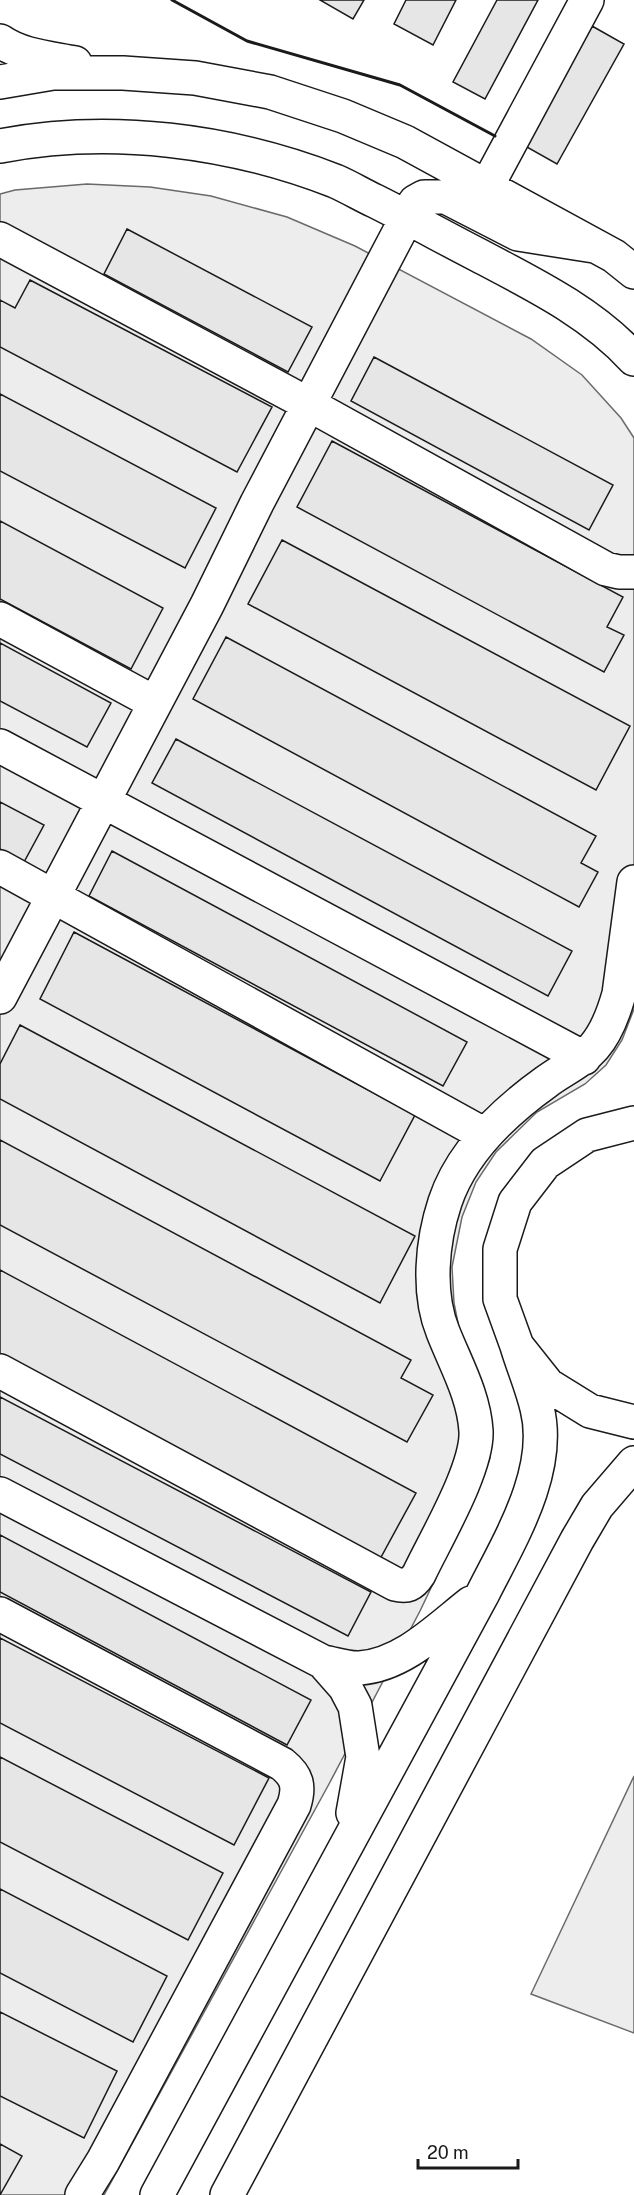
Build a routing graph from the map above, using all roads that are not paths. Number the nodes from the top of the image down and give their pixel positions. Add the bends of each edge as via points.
1 (587, 0) edge
2 (0, 41) edge
3 (123, 73) junction
4 (0, 82) edge
5 (0, 146) edge
6 (487, 186) junction
7 (407, 218) junction
8 (0, 239) edge
9 (619, 260) edge
10 (634, 359) edge
11 (310, 405) junction
12 (634, 572) edge
13 (0, 619) edge
14 (155, 703) junction
15 (0, 746) edge
16 (102, 800) junction
17 (0, 867) edge
18 (634, 882) edge
19 (53, 895) junction
20 (0, 996) edge
21 (584, 1058) junction
22 (634, 1099) edge
23 (634, 1123) edge
24 (485, 1135) junction
25 (587, 1135) junction
26 (517, 1346) junction
27 (0, 1371) edge
28 (634, 1422) edge
29 (634, 1463) edge
30 (0, 1494) edge
31 (482, 1595) junction
32 (0, 1614) edge
33 (323, 1662) junction
34 (348, 1840) junction
35 (82, 2195) edge
36 (157, 2195) edge
37 (227, 2195) edge

1 - 6 street
2 - 3 street via 22,52
3 - 4 street via 53,73
3 - 6 street via 195,78 270,92 405,142
5 - 7 street via 77,138 143,137 210,146 270,160 336,182
6 - 9 street
7 - 9 street via 415,202 424,197 446,197 518,234
7 - 10 street via 551,295 597,324
7 - 11 street
8 - 11 street
11 - 12 street via 606,569
11 - 14 street
13 - 14 street
14 - 16 street
15 - 16 street
16 - 19 street
16 - 21 street
17 - 19 street
18 - 21 street via 619,994 604,1031
19 - 20 street
19 - 24 street
21 - 24 street via 532,1092
22 - 25 street via 622,1112
23 - 25 street
24 - 27 street via 461,1168 446,1202 434,1264 442,1330 471,1401 476,1433 471,1464 419,1574 409,1585 395,1584
25 - 26 street via 545,1163 515,1202 500,1249 500,1299
26 - 28 street via 548,1385 590,1412
26 - 31 street via 538,1409 540,1444 534,1480 521,1518
29 - 37 street via 597,1506 578,1540
30 - 33 street
31 - 33 street via 393,1659 359,1668
31 - 34 street
32 - 35 street via 282,1764 297,1780 294,1805
33 - 34 street via 345,1687 355,1706 359,1728 363,1757
34 - 36 street

